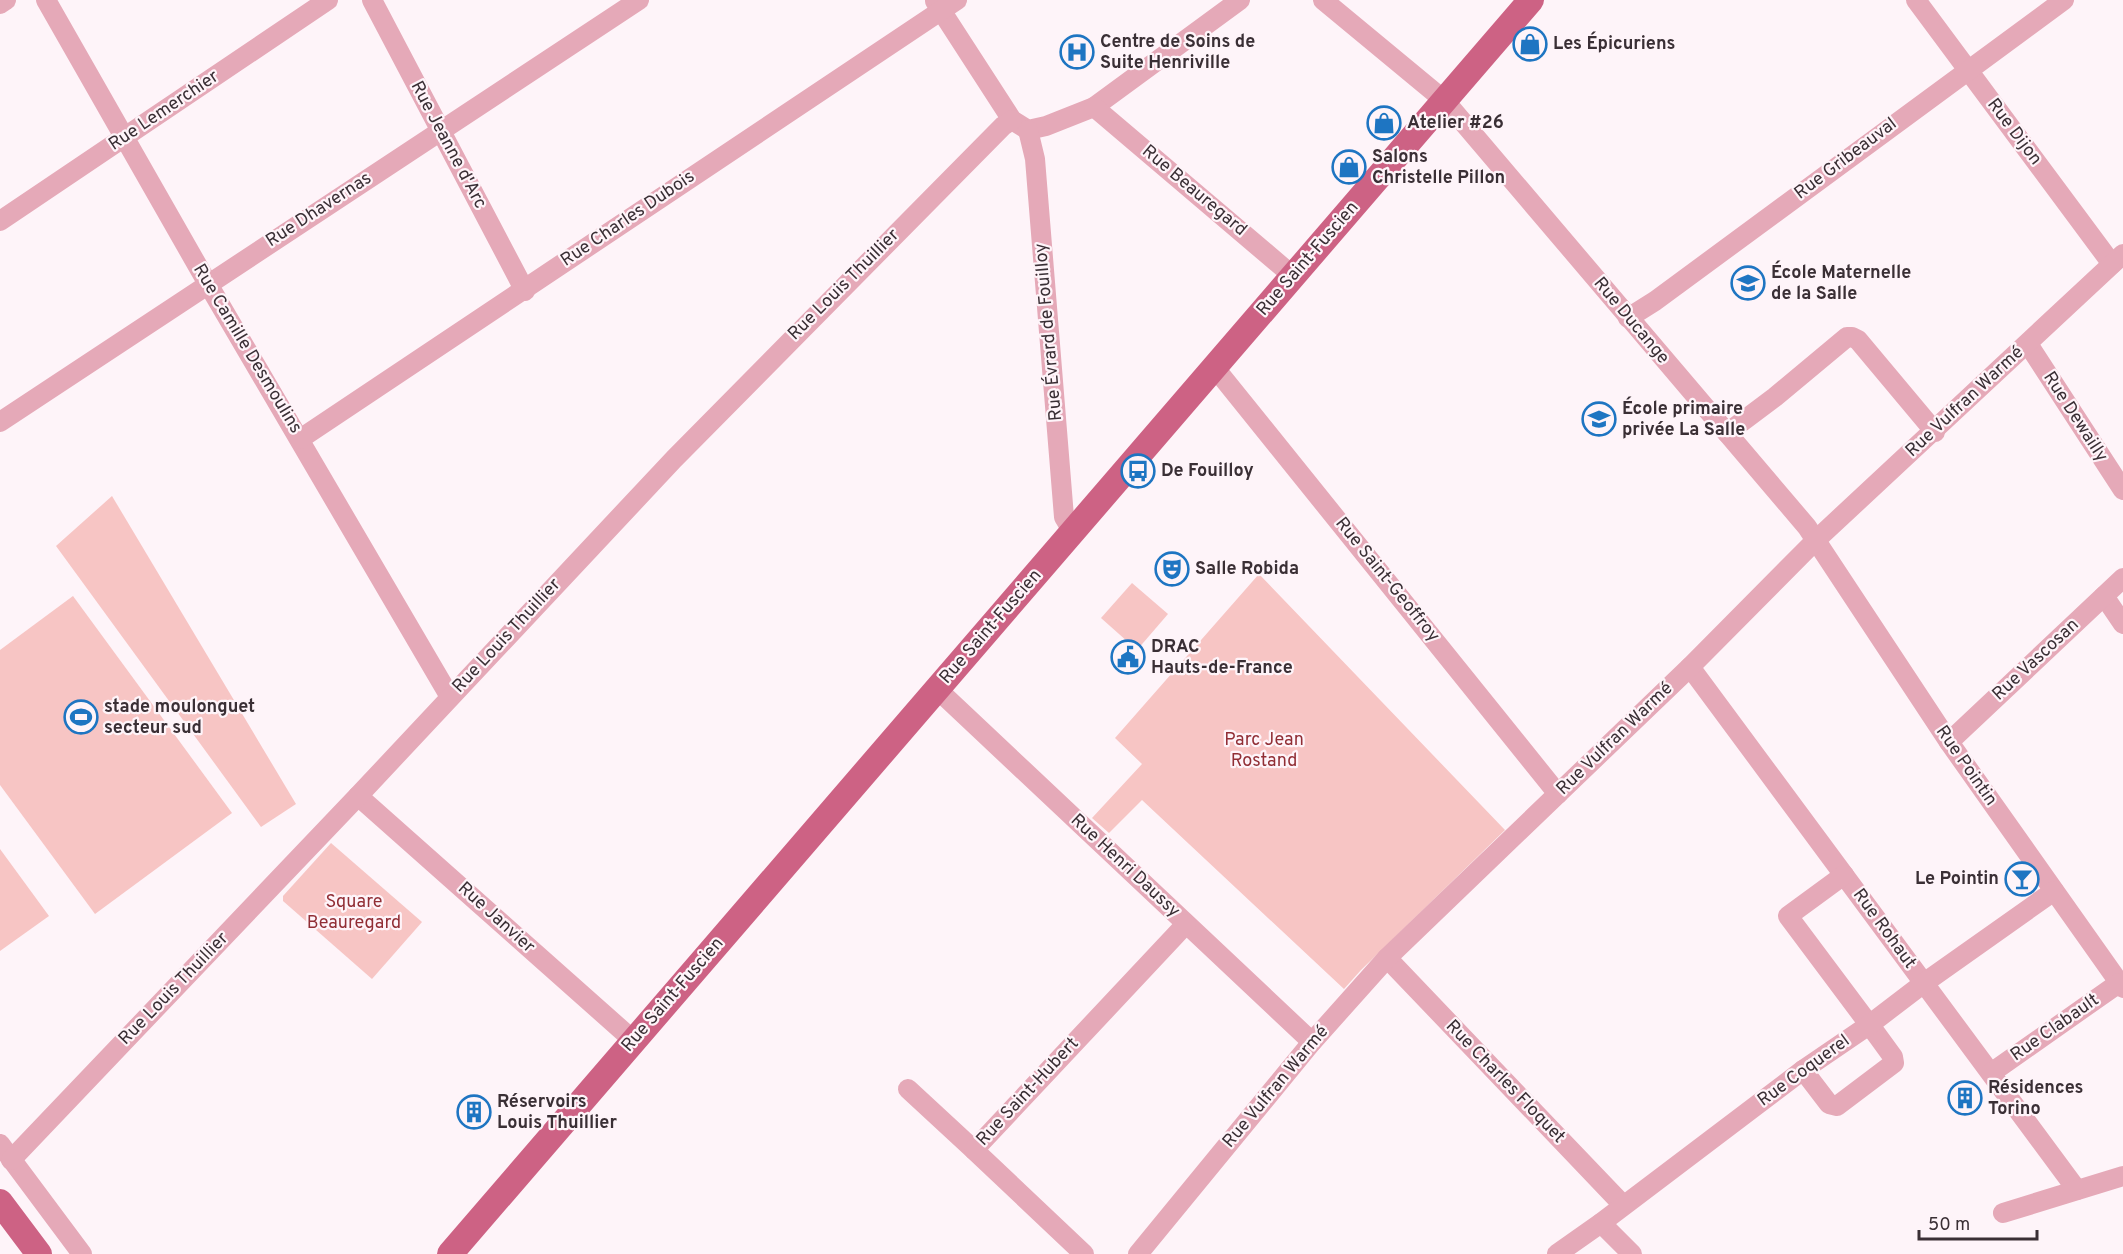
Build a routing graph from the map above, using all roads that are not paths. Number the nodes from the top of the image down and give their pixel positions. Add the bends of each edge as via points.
1 (6, 0) edge
2 (46, 0) edge
3 (327, 0) edge
4 (372, 0) edge
5 (639, 0) edge
6 (1240, 0) edge
7 (1323, 0) edge
8 (1531, 0) edge
9 (1916, 0) edge
10 (2064, 0) edge
11 (0, 4) edge
12 (944, 4) edge
13 (1968, 70) junction
14 (1445, 101) junction
15 (1094, 107) junction
16 (1020, 125) junction
17 (441, 131) junction
18 (125, 138) junction
19 (0, 221) edge
20 (2117, 259) edge
21 (1293, 276) junction
22 (208, 284) junction
23 (525, 291) junction
24 (1628, 318) junction
25 (2028, 344) junction
26 (1215, 368) junction
27 (0, 422) edge
28 (1935, 432) junction
29 (1727, 433) junction
30 (300, 439) junction
31 (2123, 490) edge
32 (1073, 532) junction
33 (1816, 540) junction
34 (2123, 578) edge
35 (2104, 596) junction
36 (2123, 624) edge
37 (1690, 667) junction
38 (937, 689) junction
39 (450, 697) junction
40 (1948, 742) junction
41 (1558, 794) junction
42 (358, 796) junction
43 (1844, 876) junction
44 (2054, 891) junction
45 (1186, 924) junction
46 (1387, 958) junction
47 (1924, 983) junction
48 (2121, 985) edge
49 (1869, 1025) junction
50 (634, 1041) junction
51 (1312, 1042) junction
52 (1803, 1070) junction
53 (1991, 1073) junction
54 (908, 1089) dead end
55 (974, 1150) junction
56 (6, 1152) edge
57 (2123, 1176) edge
58 (2077, 1190) junction
59 (0, 1202) edge
60 (1623, 1205) junction
61 (2003, 1213) dead end
62 (1601, 1223) junction
63 (39, 1254) edge
64 (82, 1254) edge
65 (450, 1254) edge
66 (1084, 1254) edge
67 (1138, 1254) edge
68 (1557, 1254) edge
69 (1632, 1254) edge

1 - 11 street
2 - 18 street, Rue Camille Desmoulins
3 - 18 street, Rue Lemerchier
4 - 17 street, Rue Jeanne d'Arc
5 - 17 street, Rue Dhavernas
6 - 15 street
7 - 14 street, Rue Ducange
8 - 14 main road, Rue Saint-Fuscien
9 - 13 street, Rue Dijon
10 - 13 street, Rue Gribeauval
12 - 16 street, Rue Évrard de Fouilloy
12 - 23 street, Rue Charles Dubois
13 - 20 street, Rue Dijon
13 - 24 street, Rue Gribeauval
14 - 21 main road, Rue Saint-Fuscien
14 - 24 street, Rue Ducange
15 - 16 street via 1046,126
15 - 21 street, Rue Beauregard
16 - 32 street, Rue Évrard de Fouilloy via 1035,159 1064,517
16 - 39 street, Rue Louis Thuillier via 1003,126 767,362
17 - 22 street, Rue Dhavernas
17 - 23 street, Rue Jeanne d'Arc
18 - 19 street, Rue Lemerchier
18 - 22 street, Rue Camille Desmoulins
20 - 25 street, Rue Vulfran Warmé
21 - 26 main road, Rue Saint-Fuscien
22 - 27 street, Rue Dhavernas
22 - 30 street, Rue Camille Desmoulins
23 - 30 street, Rue Charles Dubois
24 - 29 street, Rue Ducange
25 - 28 street, Rue Vulfran Warmé
25 - 31 street, Rue Dewailly
26 - 32 main road, Rue Saint-Fuscien
26 - 41 street, Rue Saint-Geoffroy
28 - 29 street via 1858,340 1847,337
28 - 33 street, Rue Vulfran Warmé
29 - 33 street, Rue Ducange
30 - 39 street, Rue Camille Desmoulins
32 - 38 main road, Rue Saint-Fuscien
33 - 37 street, Rue Vulfran Warmé
33 - 40 street, Rue Pointin
34 - 35 street, Rue Vascosan
35 - 36 street
35 - 40 street, Rue Vascosan
37 - 41 street, Rue Vulfran Warmé
37 - 43 street, Rue Rohaut
38 - 45 street, Rue Henri Daussy
38 - 50 main road, Rue Saint-Fuscien
39 - 42 street, Rue Louis Thuillier
40 - 44 street, Rue Pointin
41 - 46 street, Rue Vulfran Warmé
42 - 50 street, Rue Janvier
42 - 56 street, Rue Louis Thuillier
43 - 47 street, Rue Rohaut
43 - 49 street via 1788,916
44 - 47 street, Rue Coquerel
44 - 48 street, Rue Pointin
45 - 51 street, Rue Henri Daussy
45 - 55 street, Rue Saint-Hubert
46 - 51 street, Rue Vulfran Warmé
46 - 60 street, Rue Charles Floquet
47 - 49 street, Rue Coquerel
47 - 53 street, Rue Rohaut
48 - 53 street, Rue Clabault
49 - 52 street, Rue Coquerel
49 - 52 street via 1894,1063 1837,1106 1829,1104
50 - 65 main road, Rue Saint-Fuscien
51 - 67 street, Rue Vulfran Warmé
52 - 60 street, Rue Coquerel
53 - 58 street, Rue Rohaut
54 - 55 street
55 - 66 street, Rue Saint-Hubert
56 - 64 street
57 - 58 street
58 - 61 street
59 - 63 main road
60 - 62 street, Rue Coquerel
62 - 68 street, Rue Coquerel
62 - 69 street

